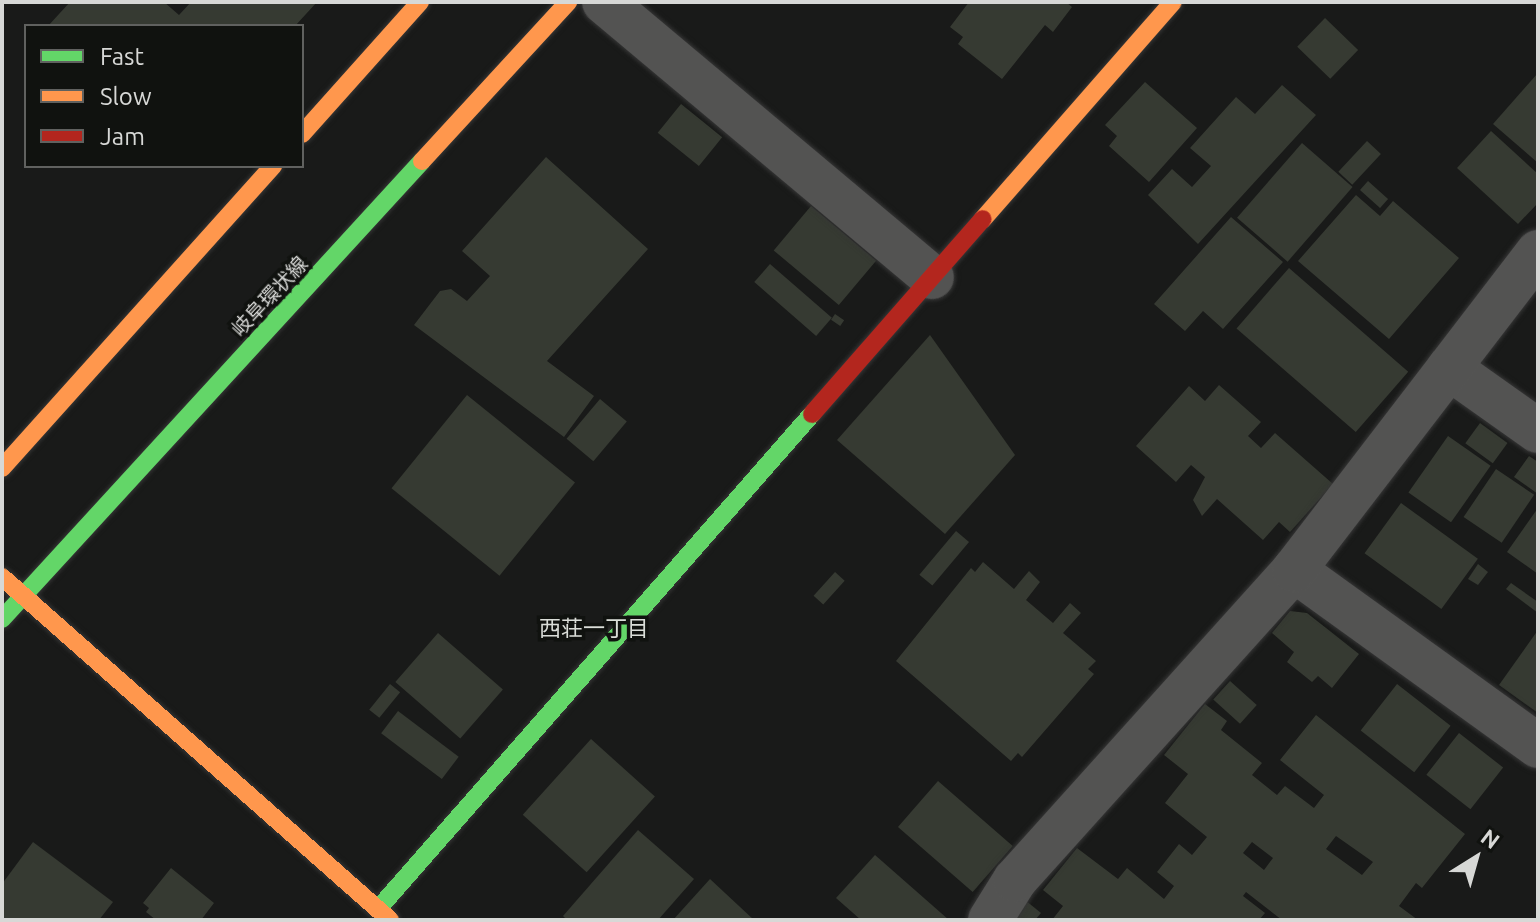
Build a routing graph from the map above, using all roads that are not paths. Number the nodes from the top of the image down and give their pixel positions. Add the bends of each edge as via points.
1 (420, 2) edge
2 (568, 2) edge
3 (604, 2) edge
4 (1173, 2) edge
5 (304, 132) edge
6 (271, 168) edge
7 (1538, 252) edge
8 (932, 277) junction
9 (1449, 368) junction
10 (1538, 431) edge
11 (2, 468) edge
12 (1294, 570) junction
13 (2, 577) edge
14 (24, 595) junction
15 (2, 619) edge
16 (1538, 746) edge
17 (379, 916) edge
18 (990, 920) edge

1 - 5 street
2 - 14 street, 岐阜環状線
3 - 8 street
4 - 8 street
6 - 11 street
7 - 9 street
8 - 17 street
9 - 10 street
9 - 12 street
12 - 16 street
12 - 18 street via 1015,880
13 - 14 street
14 - 15 street, 岐阜環状線
14 - 17 street

